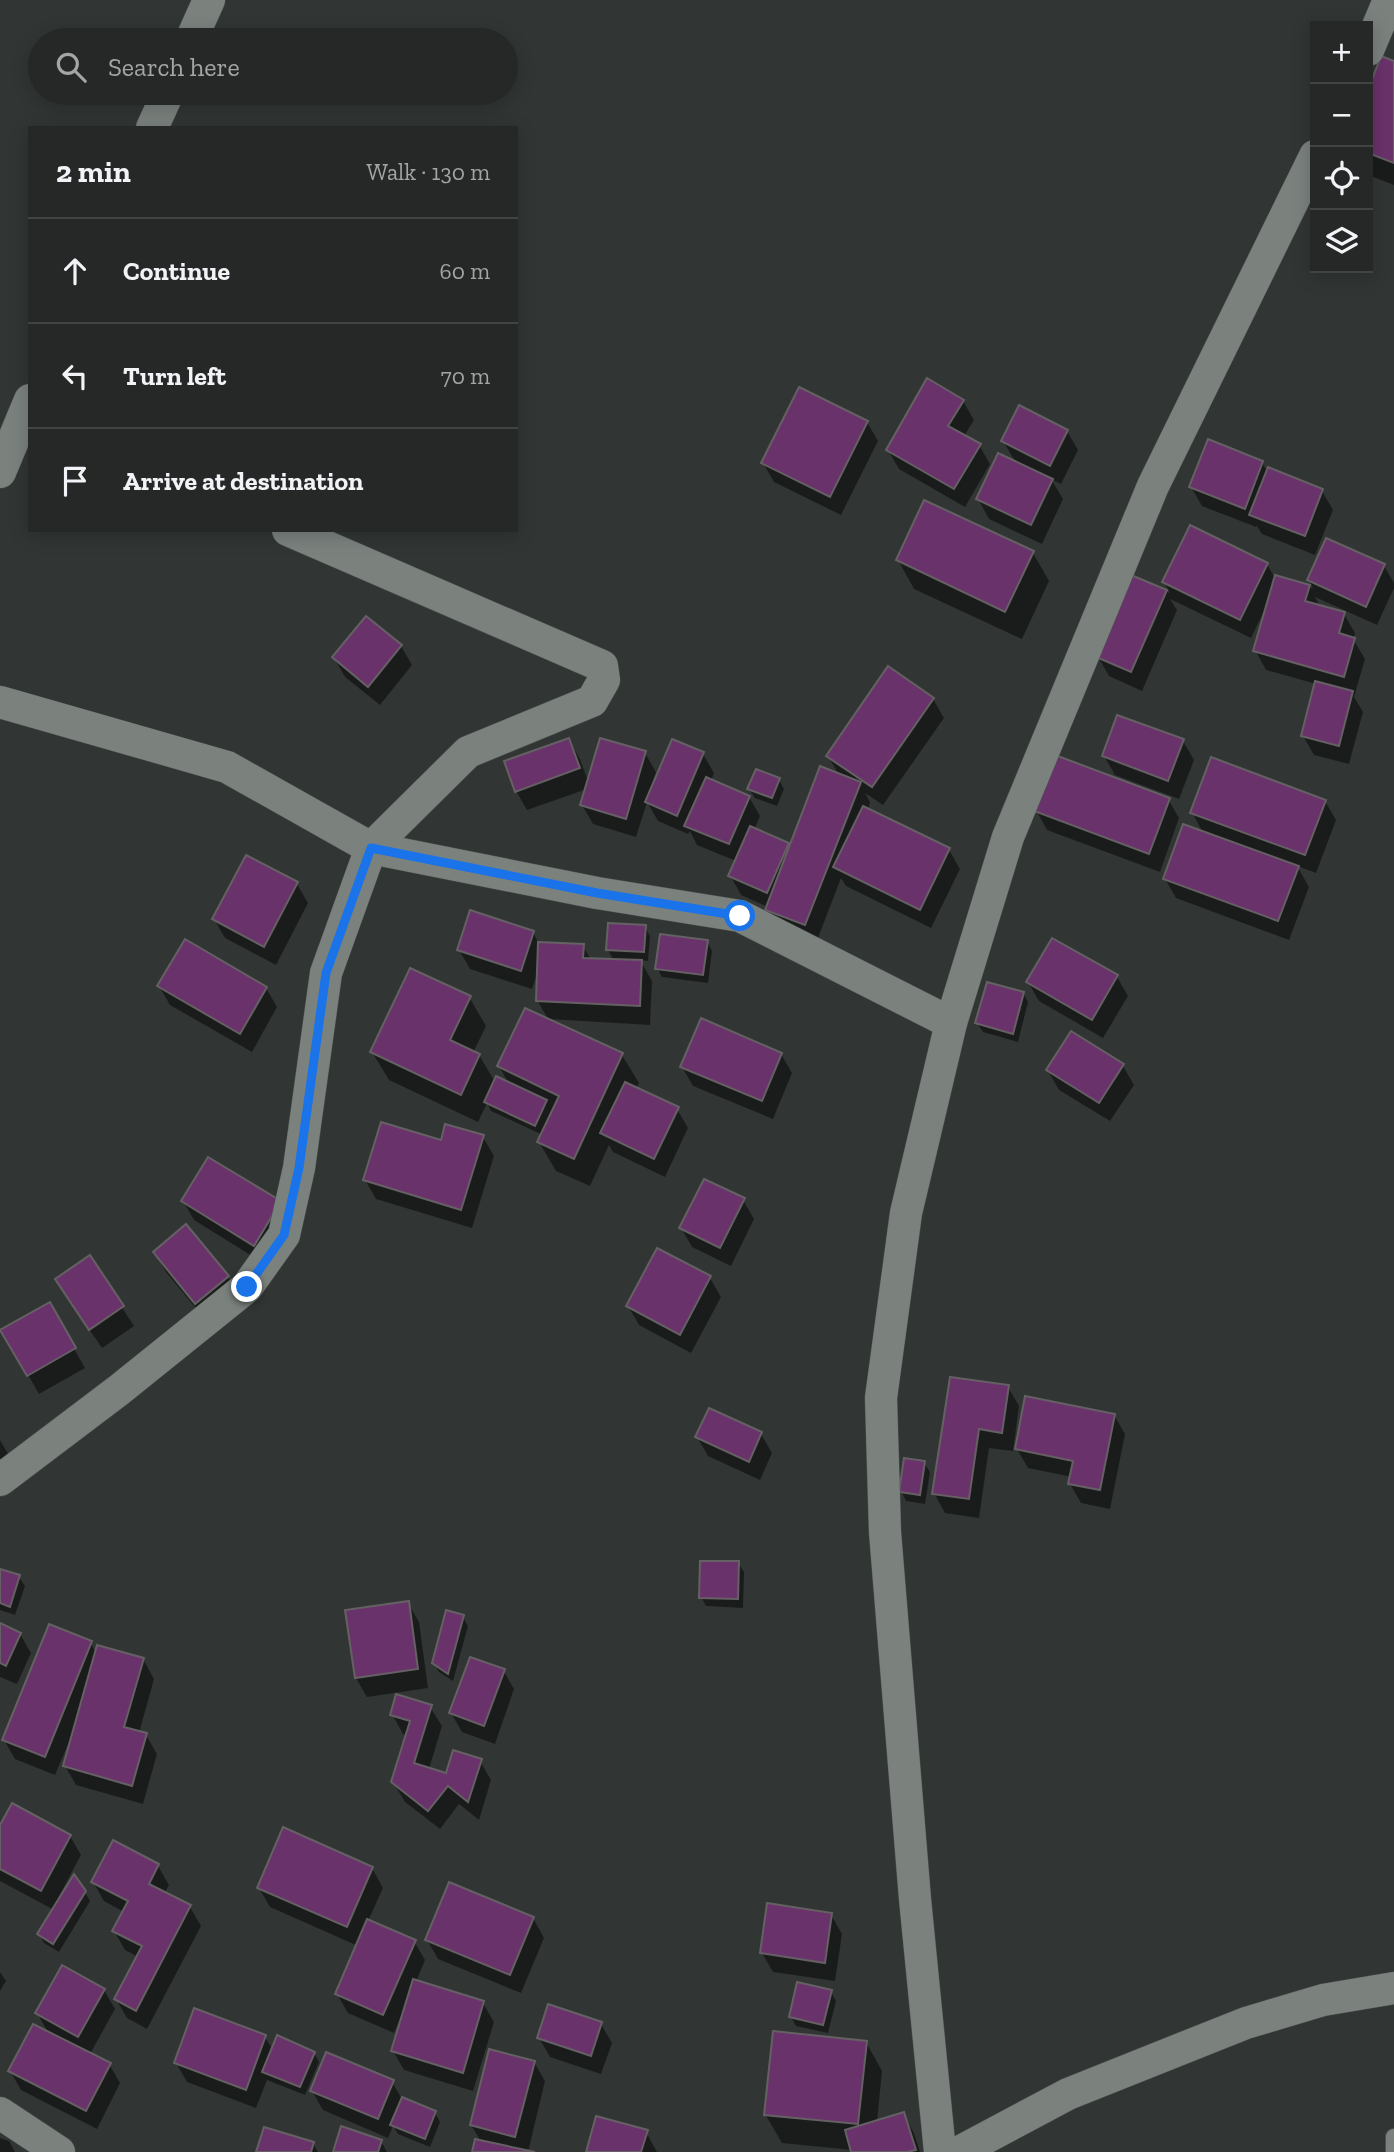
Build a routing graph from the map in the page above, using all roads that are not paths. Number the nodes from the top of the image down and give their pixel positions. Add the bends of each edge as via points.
1 (209, 0) edge
2 (1390, 0) edge
3 (196, 28) edge
4 (1379, 41) edge
5 (163, 105) edge
6 (153, 126) edge
7 (1310, 166) edge
8 (21, 410) edge
9 (0, 472) edge
10 (293, 532) edge
11 (0, 702) edge
12 (371, 848) junction
13 (951, 1023) junction
14 (0, 1480) edge
15 (1394, 1988) edge
16 (0, 2113) edge
17 (1394, 2137) edge
18 (59, 2152) edge
19 (940, 2152) edge
20 (960, 2152) edge
21 (1394, 2152) edge

1 - 3 street
2 - 4 street
5 - 6 street
7 - 13 street via 1137,524 1008,837
8 - 9 street
10 - 12 street via 602,666 604,680 592,701 468,752
11 - 12 street via 227,767
12 - 13 street via 740,916
12 - 14 street via 326,973 299,1168 284,1235 247,1287
13 - 19 street via 906,1213 881,1398 887,1559
15 - 20 street via 1323,2000 1246,2023 1068,2094
16 - 18 street
17 - 21 lane

